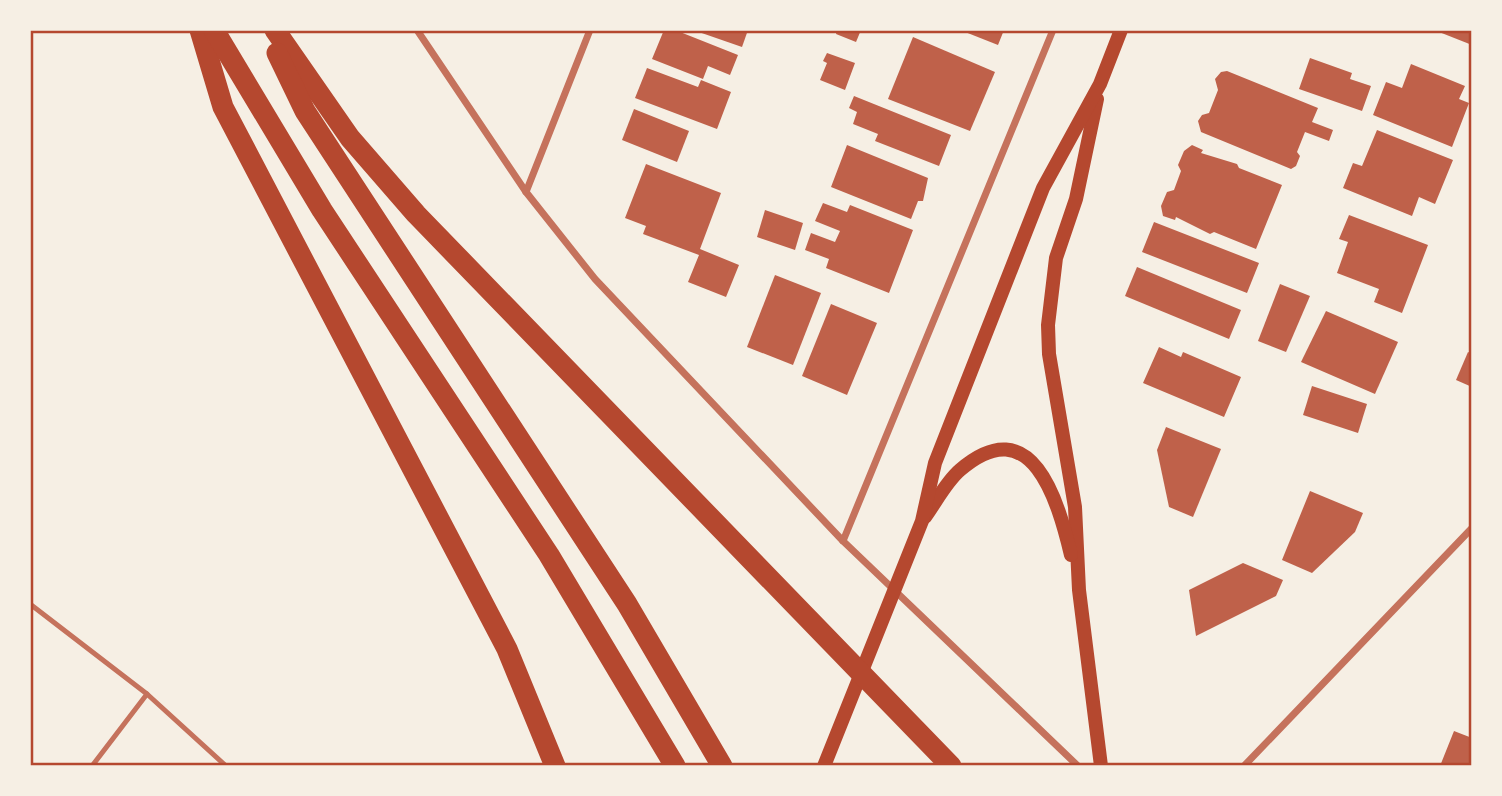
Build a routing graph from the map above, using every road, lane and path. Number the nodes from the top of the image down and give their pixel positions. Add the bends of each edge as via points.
1 (200, 30) edge
2 (214, 30) edge
3 (265, 30) edge
4 (275, 30) edge
5 (418, 30) edge
6 (590, 30) edge
7 (1054, 30) edge
8 (1121, 30) edge
9 (1100, 83) junction
10 (526, 192) junction
11 (922, 521) junction
12 (1472, 528) edge
13 (843, 541) junction
14 (1079, 590) junction
15 (30, 604) edge
16 (147, 694) junction
17 (92, 766) edge
18 (226, 766) edge
19 (555, 766) edge
20 (675, 766) edge
21 (722, 766) edge
22 (824, 766) edge
23 (951, 766) edge
24 (1078, 766) edge
25 (1101, 766) edge
26 (1244, 766) edge

1 - 19 highway via 223,107 507,649
2 - 20 highway via 322,210 564,579
3 - 21 highway via 305,111 627,604
4 - 23 highway via 350,138 407,205
5 - 10 street
6 - 10 street
7 - 13 street
8 - 9 main road
9 - 11 main road via 1043,188 934,463
9 - 14 main road via 1076,199 1056,258 1048,315 1049,354 1075,507
10 - 13 street via 595,279
11 - 14 main road via 958,471 971,462 999,450 1022,455 1041,471 1052,490
11 - 22 main road
12 - 26 street
13 - 24 street
14 - 25 main road
15 - 16 lane
16 - 17 lane
16 - 18 lane

